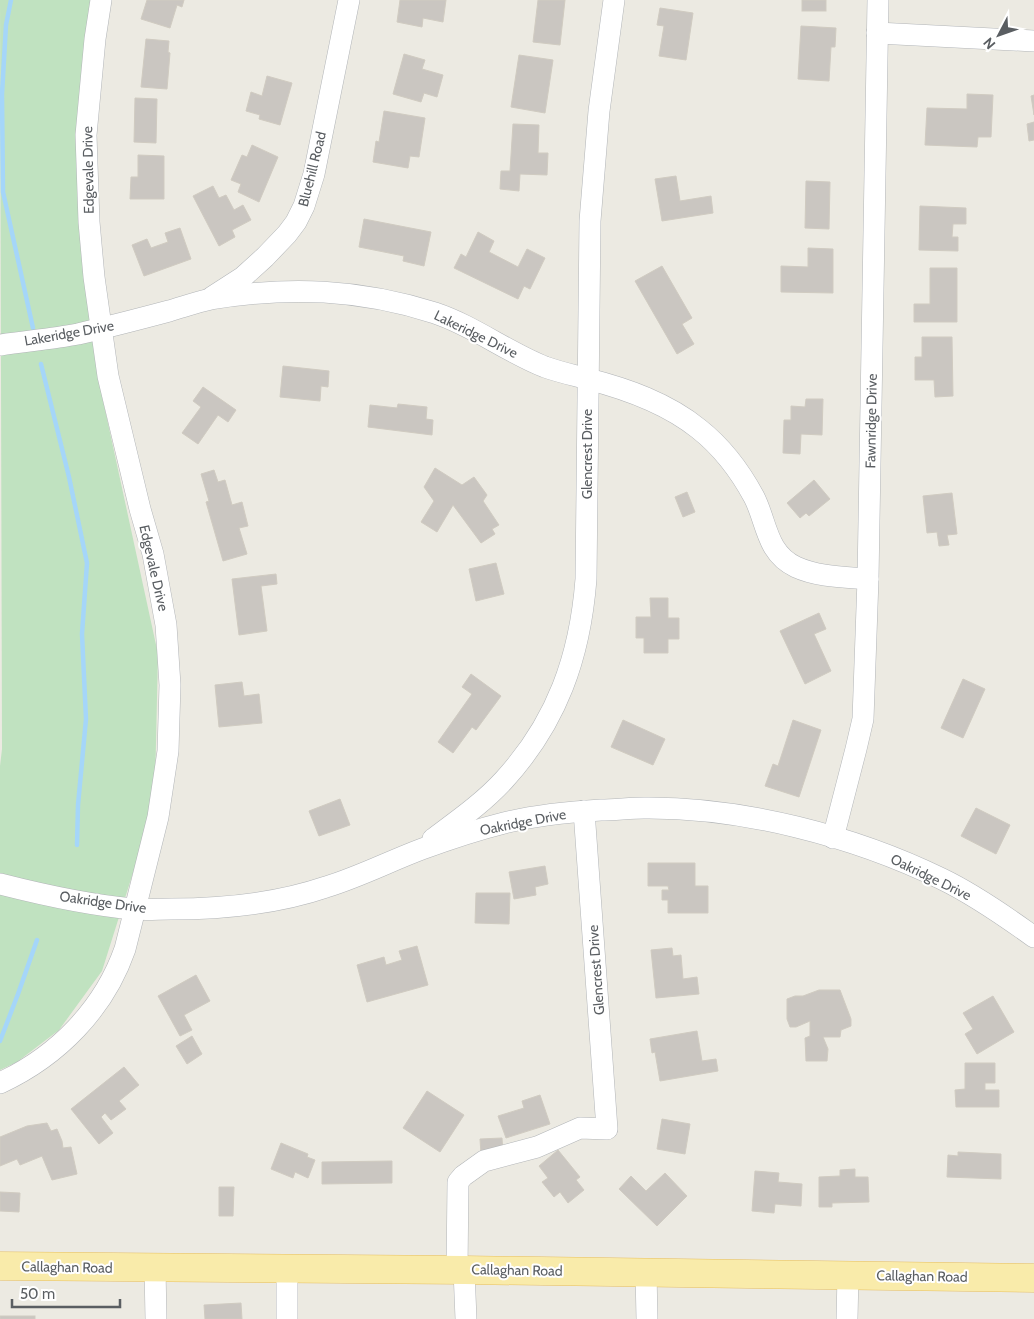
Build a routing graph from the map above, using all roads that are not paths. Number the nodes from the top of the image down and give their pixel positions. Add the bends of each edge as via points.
1 (101, 0) edge
2 (349, 0) edge
3 (614, 0) edge
4 (878, 0) edge
5 (877, 33) junction
6 (1034, 41) edge
7 (209, 300) junction
8 (100, 328) junction
9 (0, 345) edge
10 (588, 379) junction
11 (868, 579) junction
12 (584, 811) junction
13 (833, 838) junction
14 (421, 850) junction
15 (0, 884) edge
16 (135, 909) junction
17 (1034, 937) edge
18 (0, 1083) edge
19 (0, 1266) edge
20 (155, 1268) junction
21 (287, 1269) junction
22 (461, 1270) junction
23 (646, 1272) junction
24 (848, 1275) junction
25 (1034, 1278) edge
26 (156, 1319) edge
27 (287, 1319) edge
28 (466, 1319) edge
29 (647, 1319) edge
30 (847, 1319) edge

1 - 8 street, Edgevale Drive via 86,135 89,222
2 - 7 street, Bluehill Road via 314,174 304,206 288,234 265,258
3 - 10 street, Glencrest Drive via 599,111 590,221
4 - 5 street, Fawnridge Drive
5 - 6 street
5 - 11 street, Fawnridge Drive
7 - 8 street, Lakeridge Drive
7 - 10 street, Lakeridge Drive via 289,291 362,295 437,314 475,330 530,361
8 - 9 street, Lakeridge Drive
8 - 16 street, Edgevale Drive via 108,376 153,554 166,625 169,668 168,751 158,817
10 - 11 street, Lakeridge Drive via 658,402 720,447 735,464 755,500 767,537 793,566 819,575
10 - 14 street, Glencrest Drive via 584,610 578,641 558,702 543,730 503,781
11 - 13 street, Fawnridge Drive via 862,719
12 - 13 street, Oakridge Drive via 646,808 706,812 764,820
12 - 14 street, Oakridge Drive via 506,822
12 - 22 street, Glencrest Drive via 607,1128 580,1128 537,1147 484,1161 463,1176 458,1182
13 - 17 street, Oakridge Drive via 890,856 944,880 1000,912
14 - 16 street, Oakridge Drive via 324,888 267,902 196,909
15 - 16 street, Oakridge Drive via 86,903
16 - 18 street, Edgevale Drive via 119,966 92,1010 51,1052
19 - 20 main road, Callaghan Road
20 - 21 main road, Callaghan Road
20 - 26 street
21 - 22 main road, Callaghan Road
21 - 27 street
22 - 23 main road, Callaghan Road
22 - 28 street
23 - 24 main road, Callaghan Road
23 - 29 street
24 - 25 main road, Callaghan Road
24 - 30 street

